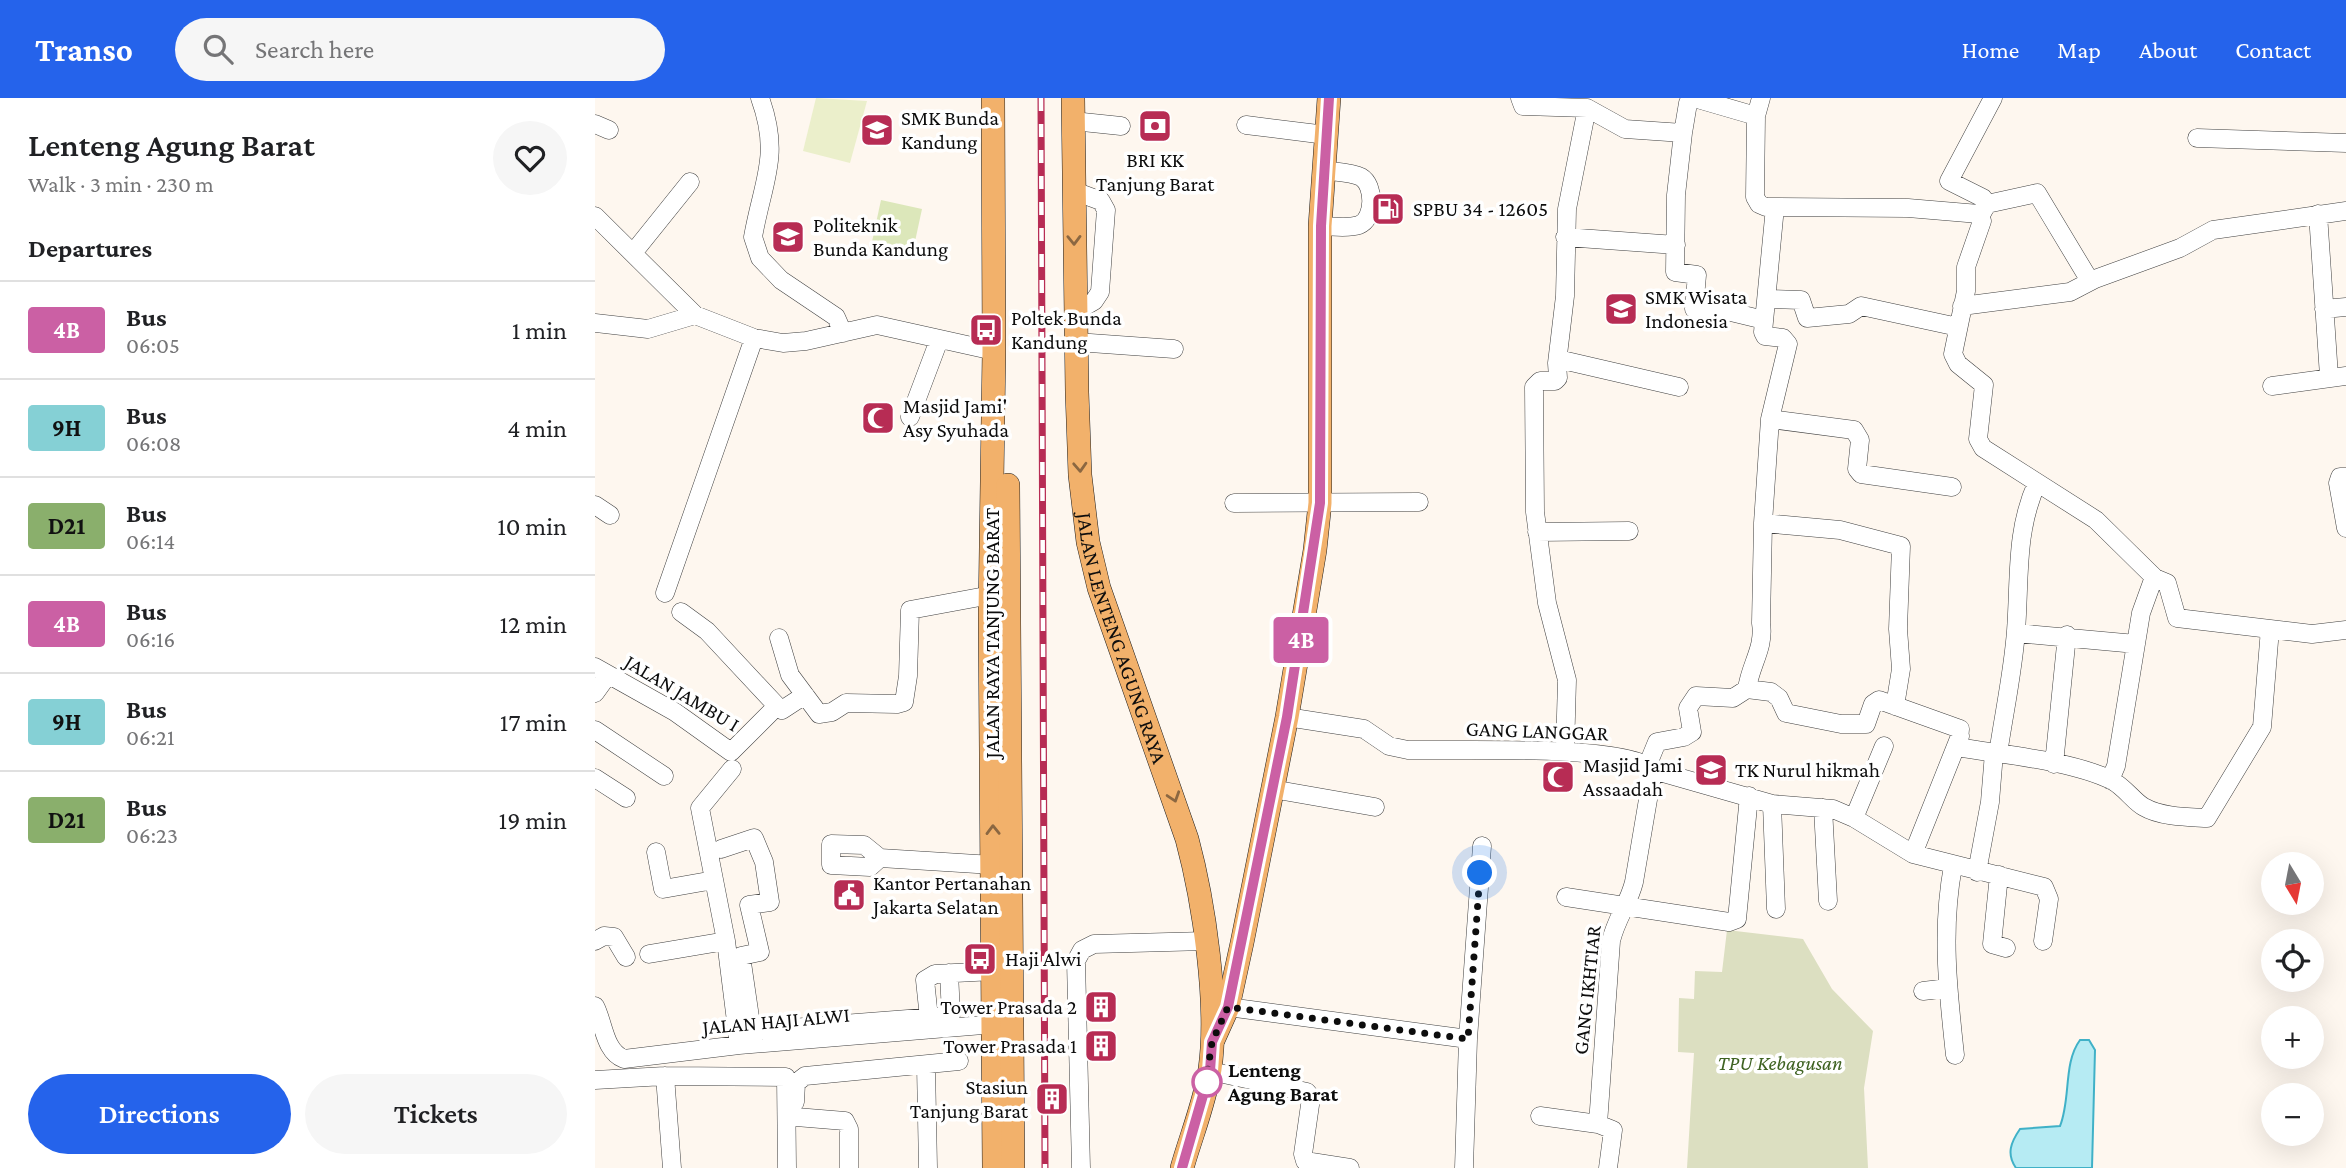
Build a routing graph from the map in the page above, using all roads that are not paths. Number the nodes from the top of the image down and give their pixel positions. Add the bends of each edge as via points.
1 (760, 98) edge
2 (993, 98) edge
3 (1008, 98) edge
4 (1329, 98) edge
5 (1761, 98) edge
6 (1993, 98) edge
7 (1699, 99) edge
8 (1520, 101) edge
9 (1587, 108) junction
10 (1073, 109) edge
11 (1756, 116) junction
12 (1246, 125) dead end
13 (1121, 126) dead end
14 (1683, 133) junction
15 (1327, 135) junction
16 (2197, 138) dead end
17 (2346, 143) edge
18 (1323, 170) junction
19 (690, 182) dead end
20 (1074, 191) junction
21 (1775, 207) junction
22 (1984, 210) junction
23 (2346, 211) edge
24 (2318, 214) junction
25 (595, 216) edge
26 (1321, 226) junction
27 (1565, 237) junction
28 (1675, 245) junction
29 (633, 253) junction
30 (2090, 281) junction
31 (1768, 299) junction
32 (1962, 306) junction
33 (2346, 307) edge
34 (2324, 309) junction
35 (1075, 312) junction
36 (695, 315) junction
37 (1764, 320) junction
38 (595, 323) edge
39 (1958, 327) junction
40 (843, 333) junction
41 (754, 338) junction
42 (939, 340) junction
43 (1076, 342) junction
44 (1174, 349) dead end
45 (994, 351) junction
46 (1558, 359) junction
47 (2337, 376) edge
48 (2272, 386) dead end
49 (1679, 387) dead end
50 (910, 417) dead end
51 (1770, 419) junction
52 (2346, 477) edge
53 (2038, 483) junction
54 (1952, 487) dead end
55 (1419, 502) dead end
56 (1234, 503) dead end
57 (1320, 503) junction
58 (1762, 523) junction
59 (2346, 528) edge
60 (1629, 531) dead end
61 (1537, 532) junction
62 (2158, 579) junction
63 (665, 593) dead end
64 (996, 607) junction
65 (681, 612) dead end
66 (2270, 629) junction
67 (2346, 630) edge
68 (2016, 633) junction
69 (2067, 635) junction
70 (779, 638) dead end
71 (2136, 643) junction
72 (601, 671) edge
73 (1747, 689) junction
74 (595, 692) edge
75 (805, 695) junction
76 (777, 706) junction
77 (1895, 706) junction
78 (1287, 717) junction
79 (595, 730) edge
80 (1960, 736) junction
81 (1885, 746) dead end
82 (1565, 751) junction
83 (1996, 753) junction
84 (2054, 764) junction
85 (1650, 767) junction
86 (732, 769) dead end
87 (664, 776) dead end
88 (595, 778) edge
89 (2110, 779) junction
90 (1272, 789) junction
91 (1749, 796) junction
92 (626, 798) dead end
93 (1772, 804) junction
94 (1375, 807) dead end
95 (1823, 808) junction
96 (1854, 818) junction
97 (1482, 846) dead end
98 (721, 849) dead end
99 (656, 852) dead end
100 (1913, 854) junction
101 (880, 858) dead end
102 (993, 865) junction
103 (1953, 866) junction
104 (1977, 872) junction
105 (1999, 875) junction
106 (714, 880) junction
107 (1566, 897) dead end
108 (1828, 901) dead end
109 (1626, 905) junction
110 (1776, 909) dead end
111 (595, 941) edge
112 (726, 941) junction
113 (1206, 941) junction
114 (2043, 941) dead end
115 (2006, 948) dead end
116 (649, 954) dead end
117 (627, 957) dead end
118 (994, 971) junction
119 (1948, 988) junction
120 (1923, 991) dead end
121 (595, 1006) edge
122 (1228, 1007) junction
123 (995, 1024) junction
124 (1468, 1039) junction
125 (1212, 1042) junction
126 (739, 1045) junction
127 (1955, 1055) dead end
128 (959, 1061) dead end
129 (926, 1066) junction
130 (1210, 1071) junction
131 (665, 1076) junction
132 (595, 1080) edge
133 (1540, 1116) dead end
134 (796, 1117) junction
135 (1598, 1124) junction
136 (672, 1168) edge
137 (787, 1168) edge
138 (797, 1168) edge
139 (849, 1168) edge
140 (928, 1168) edge
141 (994, 1168) edge
142 (1013, 1168) edge
143 (1081, 1168) edge
144 (1182, 1168) edge
145 (1350, 1168) edge
146 (1464, 1168) edge
147 (1608, 1168) edge

1 - 40 street via 771,137 771,157 753,237 755,249 781,279 836,317
2 - 45 main road, JALAN RAYA TANJUNG BARAT
3 - 64 main road
4 - 15 main road
5 - 11 street
6 - 22 street via 1949,181 1983,198
7 - 11 street
7 - 14 street via 1688,103
8 - 9 street
9 - 14 street via 1625,129
9 - 27 street
10 - 13 street
10 - 20 main road, JALAN LENTENG AGUNG RAYA
11 - 21 street via 1755,197 1759,204
12 - 15 street
14 - 28 street
15 - 18 main road
16 - 17 street
18 - 26 main road
18 - 26 street via 1359,177 1367,184 1371,207 1359,225
19 - 29 street
20 -> 35 main road, JALAN LENTENG AGUNG RAYA
20 - 35 street via 1101,201 1106,210 1100,292
21 - 22 street
21 - 31 street
22 - 30 street via 2037,193
22 - 32 street via 1966,267
23 - 24 street
24 - 30 street via 2213,230 2180,248
24 - 34 street
25 - 29 street
26 - 57 main road
27 - 28 street
27 - 46 street
28 - 37 street via 1675,272 1697,275 1694,309
29 - 36 street
30 - 32 street via 2070,292
31 - 37 street
31 - 39 street via 1801,300 1807,318 1849,314 1861,306
32 - 39 street
33 - 34 street
34 - 47 street
35 - 43 main road, JALAN LENTENG AGUNG RAYA
36 - 38 street via 647,329
36 - 41 street
37 - 51 street via 1765,336 1783,338 1788,344
39 - 53 street via 1954,359 1981,379 1985,389 1980,445
40 - 41 street via 783,343
40 - 42 street via 877,325
41 - 63 street
42 - 45 street
42 - 50 street
43 - 44 street
43 -> 113 main road, JALAN LENTENG AGUNG RAYA via 1080,475 1088,542 1099,588 1187,839
45 - 64 main road, JALAN RAYA TANJUNG BARAT
46 - 49 street
46 - 61 street via 1557,380 1539,381 1534,387
47 - 48 street
51 - 54 street via 1854,430 1860,440 1857,469 1861,474
51 - 58 street
52 - 59 street via 2340,477 2338,483
53 - 62 street via 2096,520
53 - 68 street via 2022,527
55 - 57 street
56 - 57 street
57 - 78 main road
58 - 73 street via 1763,636
58 - 77 street via 1840,530 1901,546 1901,669
60 - 61 street
61 - 82 street via 1547,603 1567,680
62 - 66 street via 2177,618
62 - 71 street
64 - 75 street via 910,610 904,702 846,703 824,715
102 -> 64 main road, JALAN RAYA TANJUNG BARAT
64 - 142 main road
65 - 76 street via 707,631
66 - 67 street via 2323,634
66 - 89 street via 2262,727 2211,816 2163,814 2142,807 2133,794
68 - 69 street
68 - 83 street
69 - 71 street
69 - 84 street
70 - 75 street via 790,675
71 - 89 street
72 - 74 street
72 - 76 street, JALAN JAMBU I via 675,712 731,752
73 - 77 street via 1775,694 1786,713 1841,724 1866,724 1875,700
73 - 85 street via 1733,698 1692,699 1688,708 1692,732 1657,742
75 - 76 street, JALAN JAMBU I via 788,708
77 - 80 street via 1960,729
78 - 82 street, GANG LANGGAR via 1364,729 1389,746 1408,750
78 - 90 main road
79 - 87 street
80 - 83 street via 1963,748
80 - 100 street
81 - 96 street
82 - 85 street, GANG LANGGAR
83 - 84 street
83 - 104 street
84 - 89 street
85 - 91 street, GANG LANGGAR
85 - 109 street, GANG IKHTIAR via 1634,882
86 - 106 street via 700,808
88 - 92 street
90 - 94 street
90 - 122 main road
91 - 93 street, GANG LANGGAR
91 - 109 street via 1737,919 1729,922
93 - 95 street, GANG LANGGAR
93 - 110 street
95 - 96 street, GANG LANGGAR
95 - 108 street
96 - 100 street, GANG LANGGAR
97 - 124 street
98 - 118 street via 754,838 764,862 770,902 749,905 760,952 741,956 751,1031 951,1014 949,973
99 - 106 street via 663,889
100 - 103 street, GANG LANGGAR
101 - 102 street
102 - 118 main road, JALAN RAYA TANJUNG BARAT
103 - 104 street, GANG LANGGAR
103 - 119 street via 1945,926
104 - 105 street, GANG LANGGAR
105 - 114 street, GANG LANGGAR via 2044,887 2049,899
105 - 115 street via 1992,944
106 - 112 street
107 - 109 street
109 - 135 street, GANG IKHTIAR via 1616,918 1611,941
111 - 117 street via 614,937
112 - 116 street
112 - 126 street
113 - 125 main road, JALAN LENTENG AGUNG RAYA
113 - 143 street via 1094,944 1082,950 1076,961
118 - 123 main road, JALAN RAYA TANJUNG BARAT
119 - 120 street
119 - 127 street
121 - 126 street, JALAN HAJI ALWI via 609,1046 624,1059
122 - 124 street
122 - 125 main road
123 - 126 street, JALAN HAJI ALWI
123 - 141 main road, JALAN RAYA TANJUNG BARAT
124 - 146 street
125 - 130 main road, JALAN LENTENG AGUNG RAYA
128 - 129 street
129 - 134 street via 805,1076 795,1086
129 - 140 street
130 - 144 main road, JALAN LENTENG AGUNG RAYA
130 - 145 street via 1307,1092 1311,1098 1305,1161
131 - 132 street
131 - 136 street
131 - 137 street via 786,1077
133 - 135 street
134 - 138 street
134 - 139 street via 845,1121
135 - 147 street via 1613,1130

